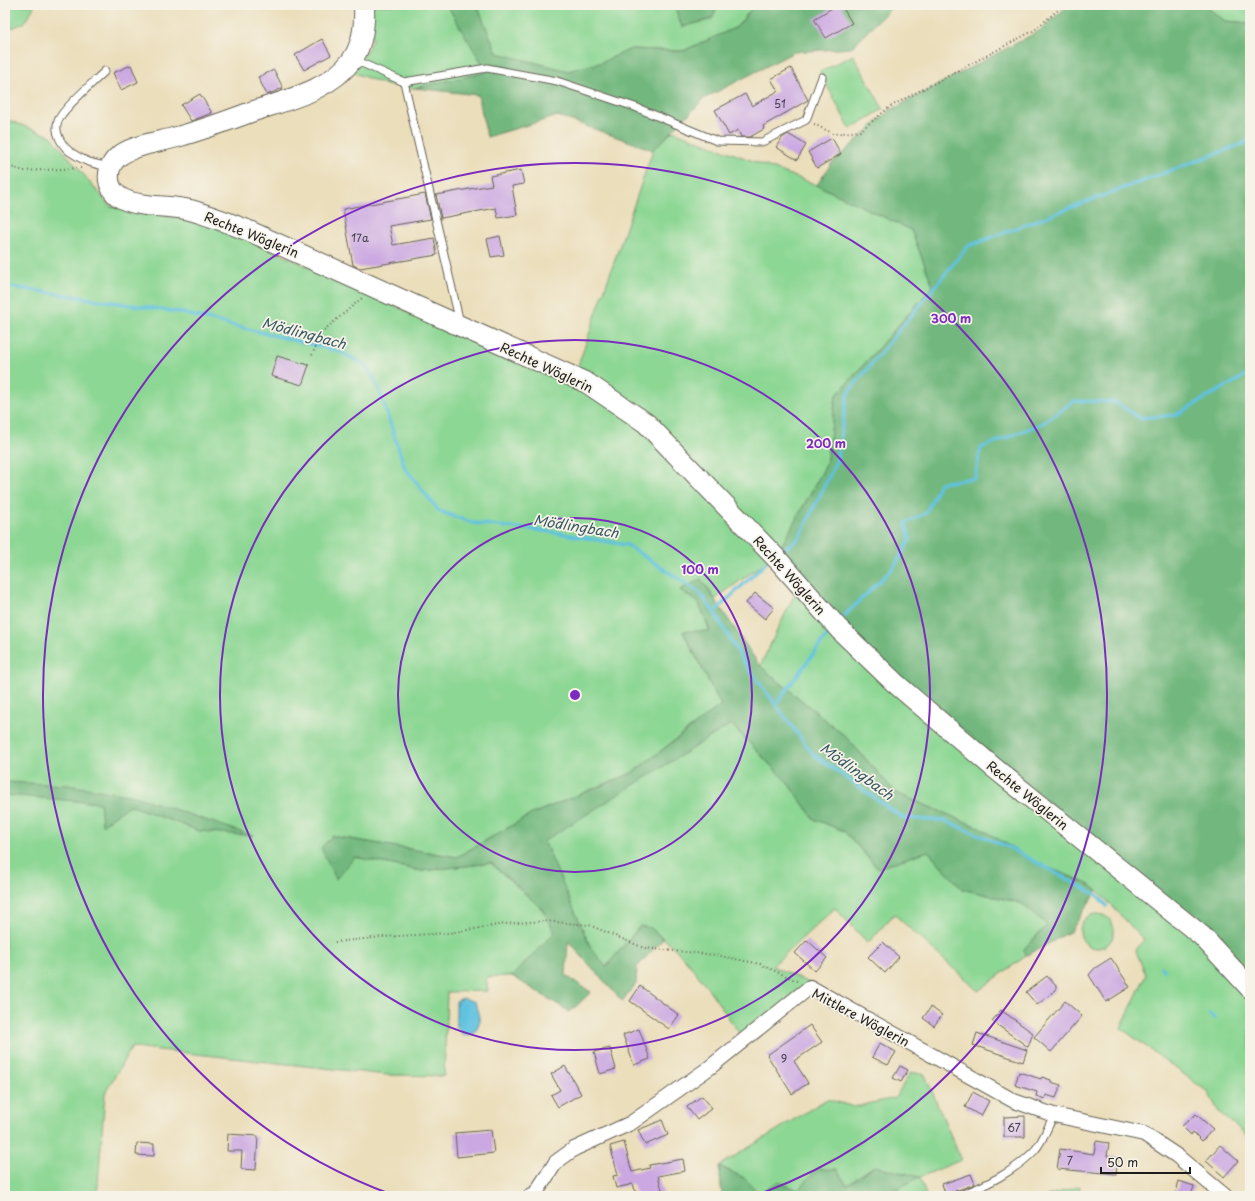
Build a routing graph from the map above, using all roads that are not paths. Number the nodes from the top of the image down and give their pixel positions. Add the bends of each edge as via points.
1 (364, 5) edge
2 (352, 59) junction
3 (105, 71) dead end
4 (822, 77) dead end
5 (404, 82) junction
6 (103, 166) junction
7 (461, 327) junction
8 (1250, 988) edge
9 (1054, 1115) junction
10 (530, 1196) edge
11 (957, 1196) edge
12 (1226, 1196) edge

1 - 2 main road via 362,35
2 - 5 lane
2 - 6 main road via 337,75 312,90 189,134 130,150
3 - 6 lane via 58,120 59,140 66,148 78,158
4 - 5 lane via 806,120 762,142 717,142 635,107 557,81 487,68
5 - 7 lane
6 - 7 main road, Rechte Wöglerin via 111,188 123,199 212,216
7 - 8 main road, Rechte Wöglerin via 587,383 646,423 779,561 839,629 895,683 993,767 1202,936
9 - 10 street, Mittlere Wöglerin via 1014,1101 810,987 709,1068 631,1123 568,1153 556,1162
9 - 11 lane via 1035,1150 1011,1169 976,1190
9 - 12 street, Mittlere Wöglerin via 1144,1134 1177,1156

